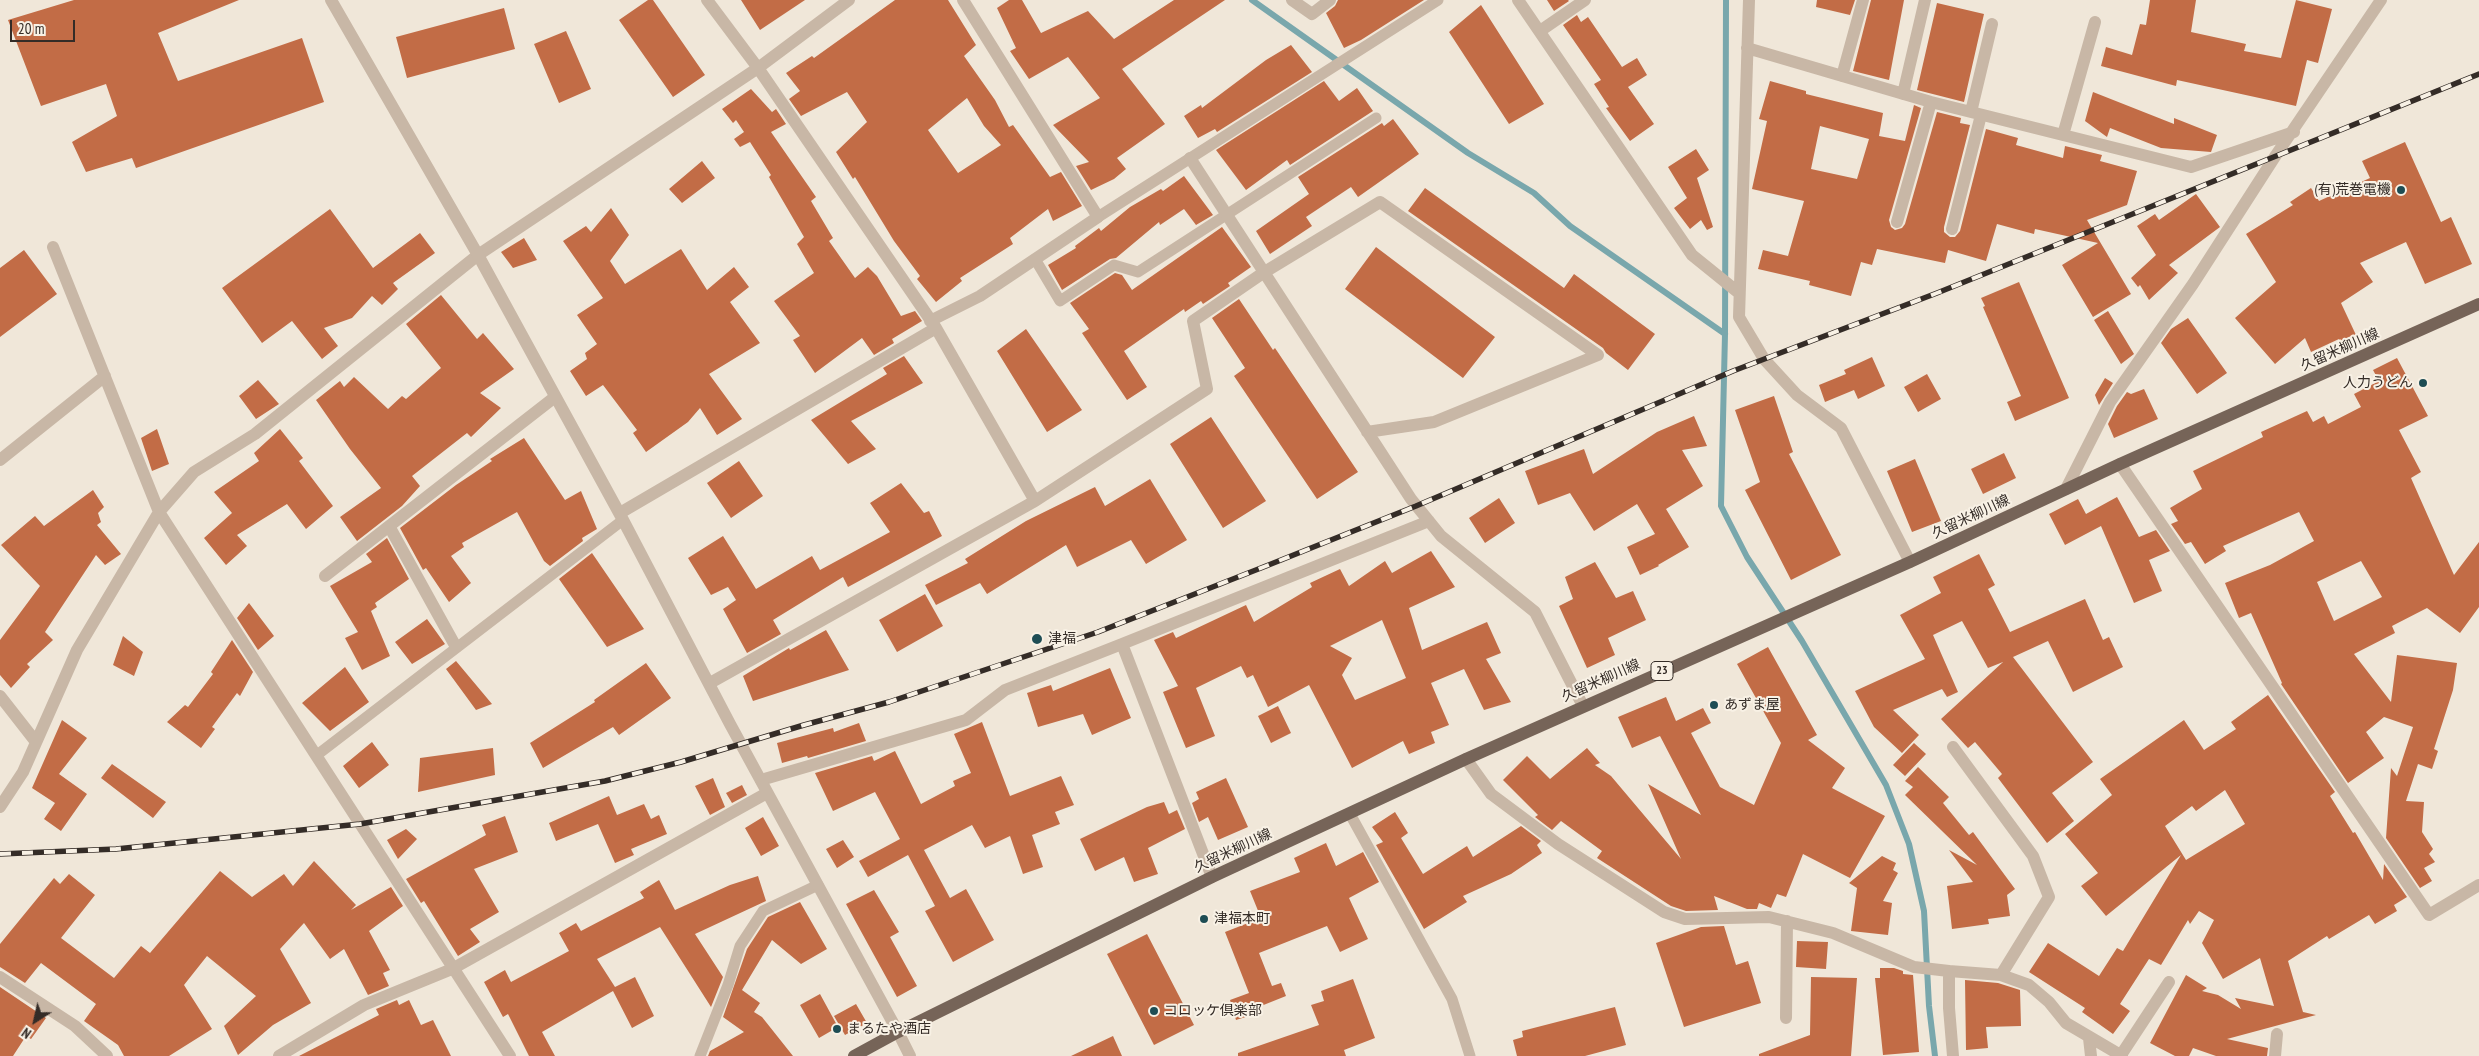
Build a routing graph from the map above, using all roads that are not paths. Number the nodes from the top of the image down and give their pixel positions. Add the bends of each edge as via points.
1 (331, 0) edge
2 (707, 0) edge
3 (849, 0) edge
4 (963, 0) edge
5 (1292, 0) edge
6 (1330, 0) edge
7 (1438, 0) edge
8 (1518, 0) edge
9 (1585, 0) edge
10 (1749, 0) edge
11 (1863, 0) edge
12 (1926, 0) edge
13 (2381, 0) edge
14 (2095, 22) dead end
15 (1992, 24) dead end
16 (1540, 31) junction
17 (1747, 48) junction
18 (758, 68) junction
19 (1842, 76) junction
20 (1903, 94) junction
21 (1931, 102) junction
22 (1976, 113) junction
23 (1376, 118) dead end
24 (2294, 132) junction
25 (2063, 135) junction
26 (1190, 158) junction
27 (1227, 215) junction
28 (1098, 217) junction
29 (1896, 222) dead end
30 (1952, 230) dead end
31 (53, 247) dead end
32 (478, 255) junction
33 (1035, 259) junction
34 (1263, 273) junction
35 (1739, 293) junction
36 (2479, 304) edge
37 (933, 324) junction
38 (105, 376) junction
39 (556, 397) junction
40 (1367, 432) junction
41 (0, 460) edge
42 (2120, 464) junction
43 (2066, 490) junction
44 (1035, 501) junction
45 (159, 512) junction
46 (621, 516) junction
47 (1429, 521) junction
48 (389, 526) junction
49 (1910, 562) junction
50 (324, 576) dead end
51 (1122, 644) junction
52 (456, 647) junction
53 (710, 683) junction
54 (0, 696) edge
55 (1583, 706) junction
56 (36, 742) junction
57 (1953, 748) dead end
58 (317, 755) junction
59 (1466, 759) junction
60 (761, 780) junction
61 (767, 793) junction
62 (0, 807) edge
63 (1350, 814) junction
64 (1212, 878) junction
65 (818, 885) junction
66 (2479, 885) edge
67 (1787, 921) junction
68 (452, 969) junction
69 (1949, 971) junction
70 (2001, 975) junction
71 (0, 977) edge
72 (2169, 982) dead end
73 (1786, 1018) dead end
74 (898, 1032) junction
75 (2277, 1034) dead end
76 (2089, 1038) junction
77 (107, 1056) edge
78 (279, 1056) edge
79 (510, 1056) edge
80 (700, 1056) edge
81 (854, 1056) edge
82 (910, 1056) edge
83 (1470, 1056) edge
84 (1953, 1056) edge
85 (2091, 1056) edge
86 (2122, 1056) edge
87 (2275, 1056) edge

1 - 32 street
2 - 18 street
3 - 18 street
4 - 28 street
5 - 6 street via 1312,14
7 - 26 lane
8 - 16 street
9 - 16 street
10 - 17 street
11 - 19 street
12 - 20 street
13 - 24 street
14 - 25 street
15 - 22 street
16 - 35 street via 1692,255
17 - 19 street
17 - 35 street
18 - 32 street
18 - 37 street
19 - 20 street
20 - 21 street
21 - 22 street
21 - 29 street
22 - 25 street
22 - 30 street
23 - 27 lane
24 - 25 street via 2191,167
24 - 43 street via 2194,284 2110,402
26 - 27 street
26 - 28 lane
27 - 33 lane via 1138,272 1114,265 1060,301
27 - 34 street
28 - 33 street
31 - 38 street
32 - 39 street
32 - 45 street via 255,434 194,472
33 - 37 street
34 - 40 street
34 - 40 street via 1380,202 1598,355 1434,422
34 - 44 street via 1193,321 1207,389
35 - 49 street via 1739,317 1764,359 1797,395 1841,428
36 - 42 main road, 久留米柳川線 / 23
37 - 44 street
37 - 46 street
38 - 41 street
38 - 45 street
39 - 46 street
39 - 48 street
40 - 47 street
42 - 43 main road, 久留米柳川線 / 23
42 - 66 street via 2429,915
43 - 49 main road, 久留米柳川線 / 23
44 - 53 street
45 - 56 street via 77,650
45 - 58 street
46 - 52 lane
46 - 53 street
47 - 51 street
47 - 55 street via 1441,536 1535,612
48 - 50 street
48 - 52 street
49 - 55 main road, 久留米柳川線 / 23
51 - 60 street via 1005,690 966,720
51 - 64 street
52 - 58 lane
53 - 60 street
54 - 56 street
55 - 59 main road, 久留米柳川線 / 23
56 - 62 street via 23,772
57 - 70 street via 2033,856 2049,898
58 - 68 street
59 - 63 main road, 久留米柳川線 / 23
59 - 67 street via 1491,794 1558,844 1664,912 1685,919 1768,917
60 - 61 street
61 - 65 street
61 - 68 street
63 - 64 main road, 久留米柳川線 / 23
63 - 83 lane via 1452,999
64 - 74 main road, 久留米柳川線 / 23
65 - 74 street
65 - 80 lane via 763,911 740,946
67 - 69 street via 1834,932 1914,967
67 - 73 street
68 - 78 street via 364,1005
68 - 79 street
69 - 70 street
69 - 84 street
70 - 76 street via 2029,985 2066,1023
71 - 77 street via 75,1026
72 - 86 street
74 - 81 main road, 久留米柳川線 / 23
74 - 82 street
75 - 87 street
76 - 85 street
76 - 86 street

